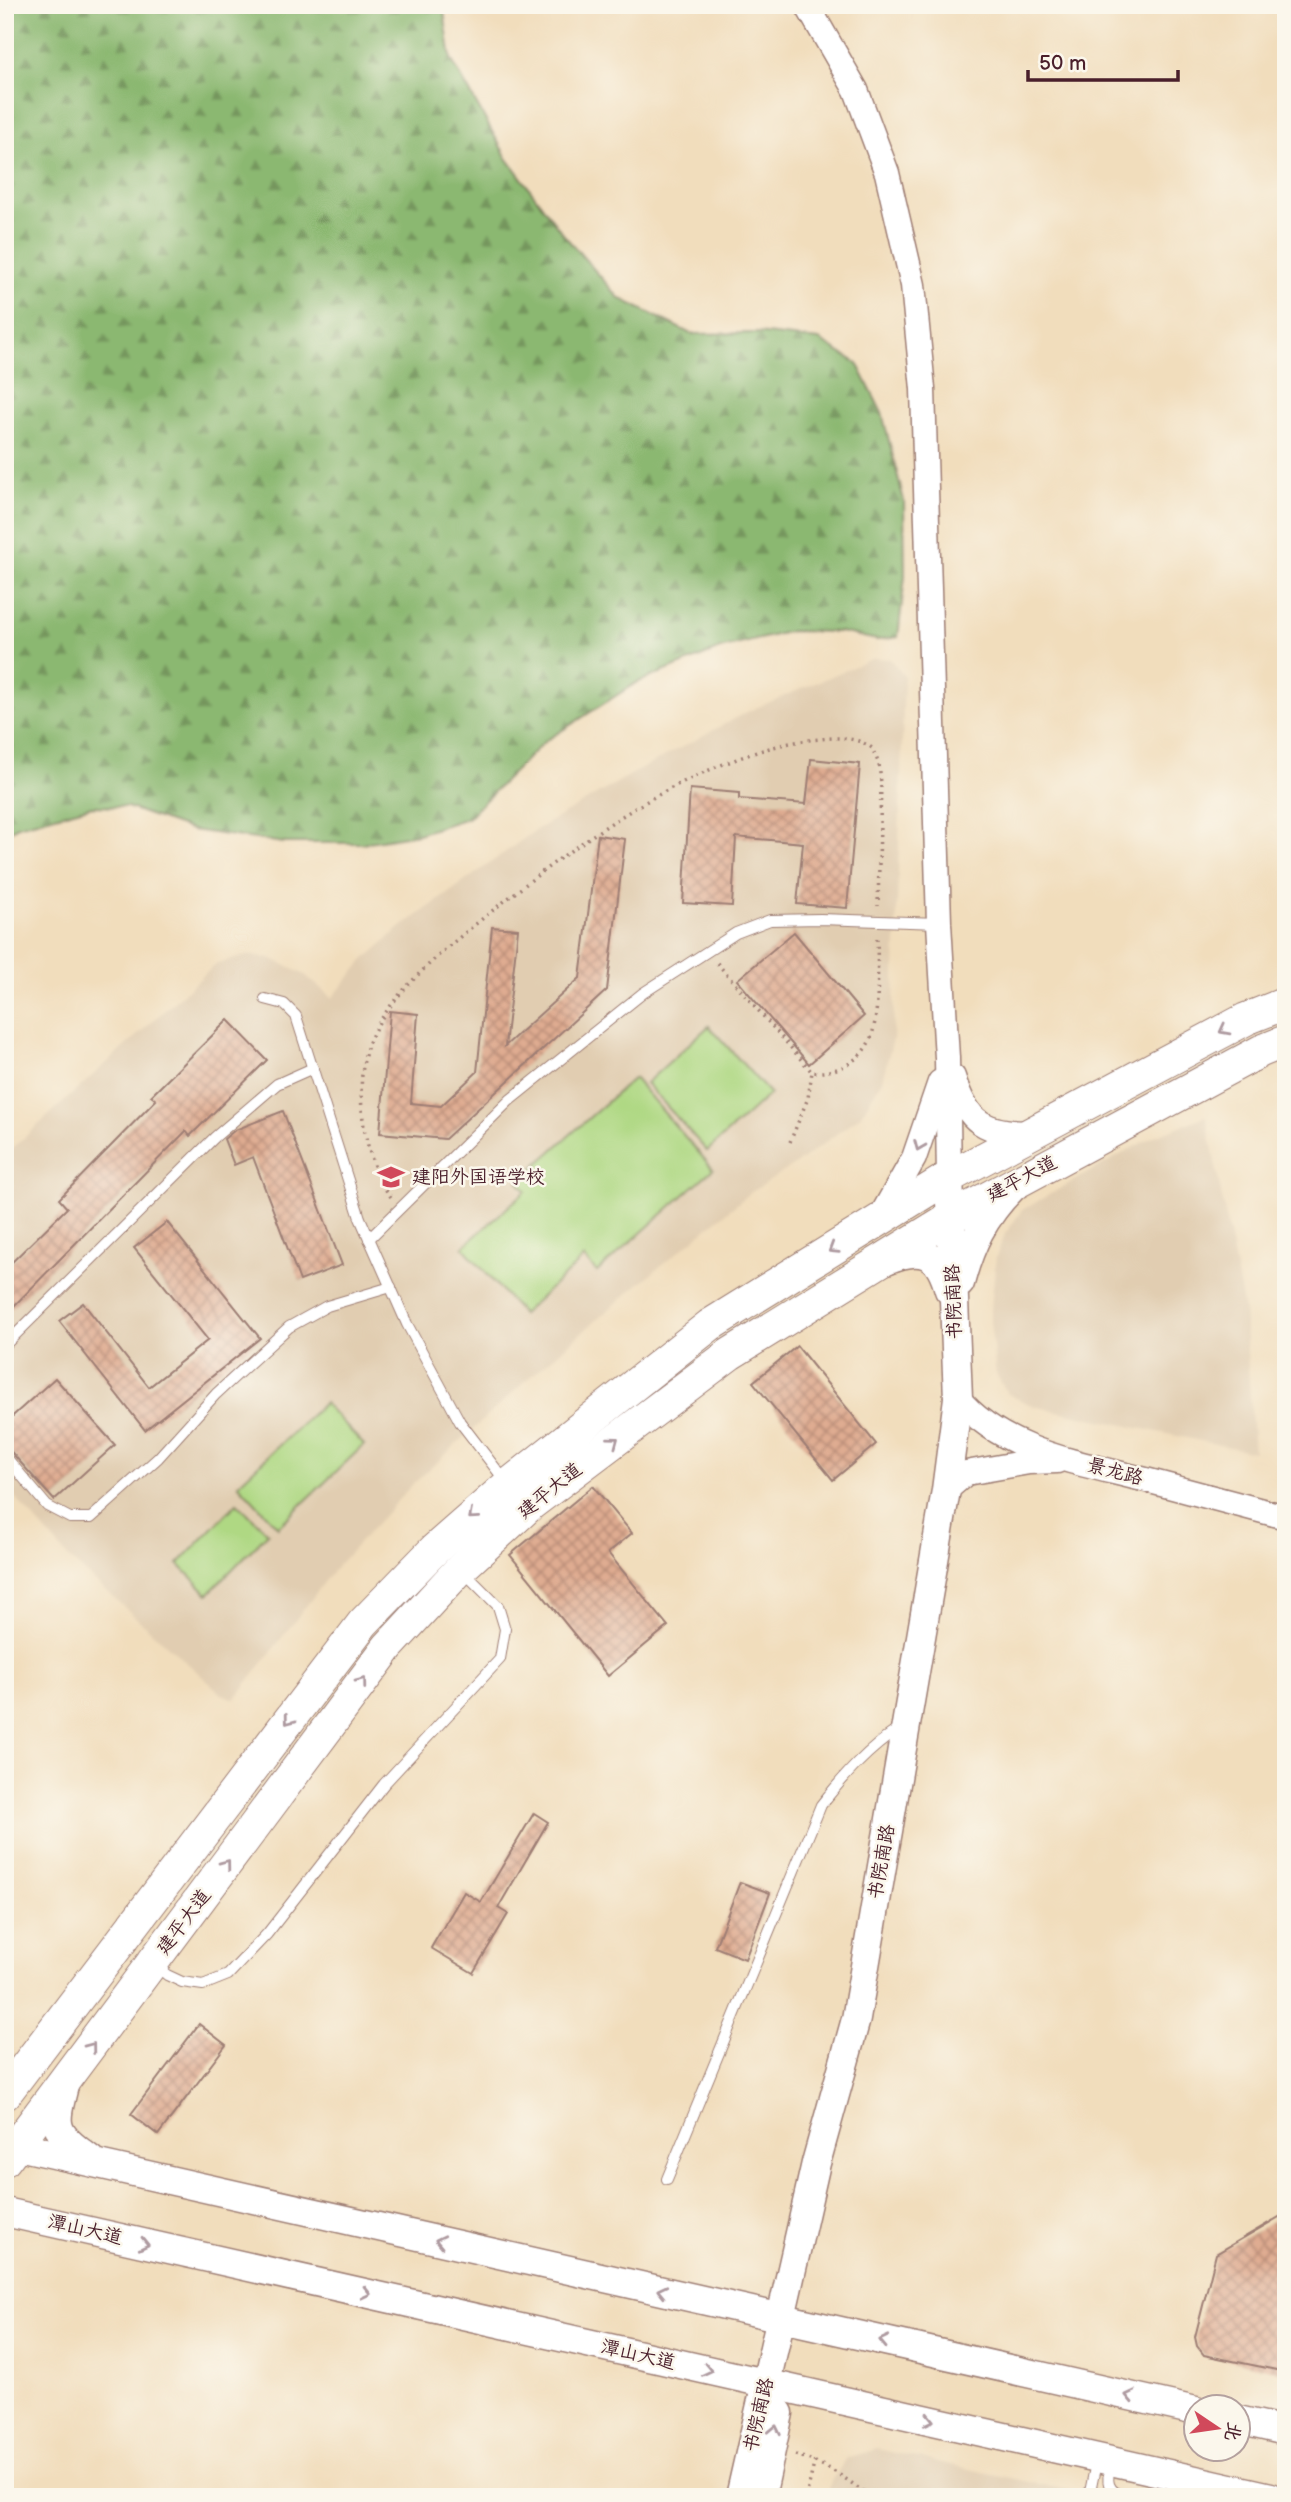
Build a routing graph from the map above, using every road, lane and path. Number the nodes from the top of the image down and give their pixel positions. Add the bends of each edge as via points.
1 (807, 5) edge
2 (877, 920) junction
3 (939, 923) junction
4 (707, 951) junction
5 (265, 999) dead end
6 (1286, 1003) edge
7 (1286, 1041) edge
8 (947, 1058) junction
9 (313, 1068) junction
10 (812, 1072) junction
11 (1031, 1133) junction
12 (790, 1142) dead end
13 (949, 1177) junction
14 (1018, 1182) junction
15 (400, 1206) junction
16 (950, 1218) junction
17 (879, 1220) junction
18 (369, 1239) junction
19 (878, 1262) junction
20 (391, 1287) junction
21 (954, 1306) junction
22 (5, 1345) edge
23 (958, 1398) junction
24 (5, 1457) edge
25 (1072, 1461) junction
26 (508, 1485) junction
27 (946, 1490) junction
28 (1286, 1517) edge
29 (460, 1569) junction
30 (906, 1723) junction
31 (153, 1963) junction
32 (34, 2056) junction
33 (5, 2071) edge
34 (65, 2082) junction
35 (5, 2094) edge
36 (9, 2150) edge
37 (96, 2163) junction
38 (667, 2179) dead end
39 (5, 2212) edge
40 (45, 2221) junction
41 (5, 2230) edge
42 (790, 2320) junction
43 (775, 2385) junction
44 (1182, 2408) edge
45 (1252, 2423) edge
46 (1286, 2431) edge
47 (795, 2455) dead end
48 (1104, 2459) junction
49 (815, 2460) junction
50 (740, 2497) edge
51 (761, 2497) edge
52 (806, 2497) edge
53 (869, 2497) edge
54 (1089, 2497) edge
55 (1126, 2497) edge
56 (1271, 2497) edge

1 - 3 street via 856,90 887,173 913,285 923,389
2 - 3 lane
2 - 4 lane via 770,920
2 - 10 path via 877,998 869,1044 838,1070
2 - 15 path via 881,783 876,753 866,744 827,738 774,745 701,774 620,815 464,933 396,1000 371,1038 362,1078 364,1125 380,1184
3 - 8 street
4 - 10 path
4 - 15 lane via 643,993 510,1100
5 - 9 lane via 284,1004 296,1016
6 -> 11 main road, 建平大道 via 1246,1019
7 - 14 main road, 建平大道
8 - 11 street via 974,1118 1006,1133
8 - 13 street
8 -> 17 street via 922,1139
9 - 18 lane
9 - 22 lane via 277,1084 215,1137
10 - 12 path via 808,1098
11 - 13 main road, 建平大道
13 - 16 main road, 书院南路
13 - 17 main road, 建平大道
14 - 16 main road, 建平大道
14 - 21 main road via 979,1228
15 - 18 lane
16 - 19 main road, 建平大道
16 - 21 main road, 书院南路
17 -> 26 main road, 建平大道 via 710,1325
18 - 20 lane
19 - 21 main road via 914,1251 932,1258
29 -> 19 main road, 建平大道 via 531,1504 730,1354
20 - 24 lane via 327,1306 289,1327 91,1518 70,1518 47,1506
20 - 26 lane via 460,1422
21 - 23 main road, 书院南路
23 - 25 street, 景龙路 via 972,1416 995,1429 1028,1447
23 - 27 main road, 书院南路
25 - 27 street via 1029,1462 966,1473
25 - 28 street, 景龙路
26 -> 32 main road, 建平大道 via 435,1549 363,1623
27 - 30 main road, 书院南路
31 -> 29 main road, 建平大道 via 388,1647
29 - 31 lane via 498,1606 505,1629 499,1659 384,1784 267,1934 228,1975 203,1985 182,1982
30 - 38 lane via 855,1764 821,1805
30 - 42 main road, 书院南路 via 833,2165
34 -> 31 main road, 建平大道
32 - 33 main road
32 - 35 main road, 建平大道
34 - 36 main road, 建平大道
34 - 37 main road via 56,2117 64,2140
36 - 37 main road
42 -> 37 main road
39 - 40 main road, 潭山大道
40 - 41 main road
40 -> 43 main road, 潭山大道
42 - 43 main road, 书院南路
44 -> 42 main road
43 -> 48 main road, 潭山大道
43 - 50 main road, 书院南路
51 -> 43 main road
45 - 46 main road
47 - 49 path
48 - 54 lane
48 - 55 lane via 1108,2485
48 - 56 main road, 潭山大道
49 - 52 path
49 - 53 path

